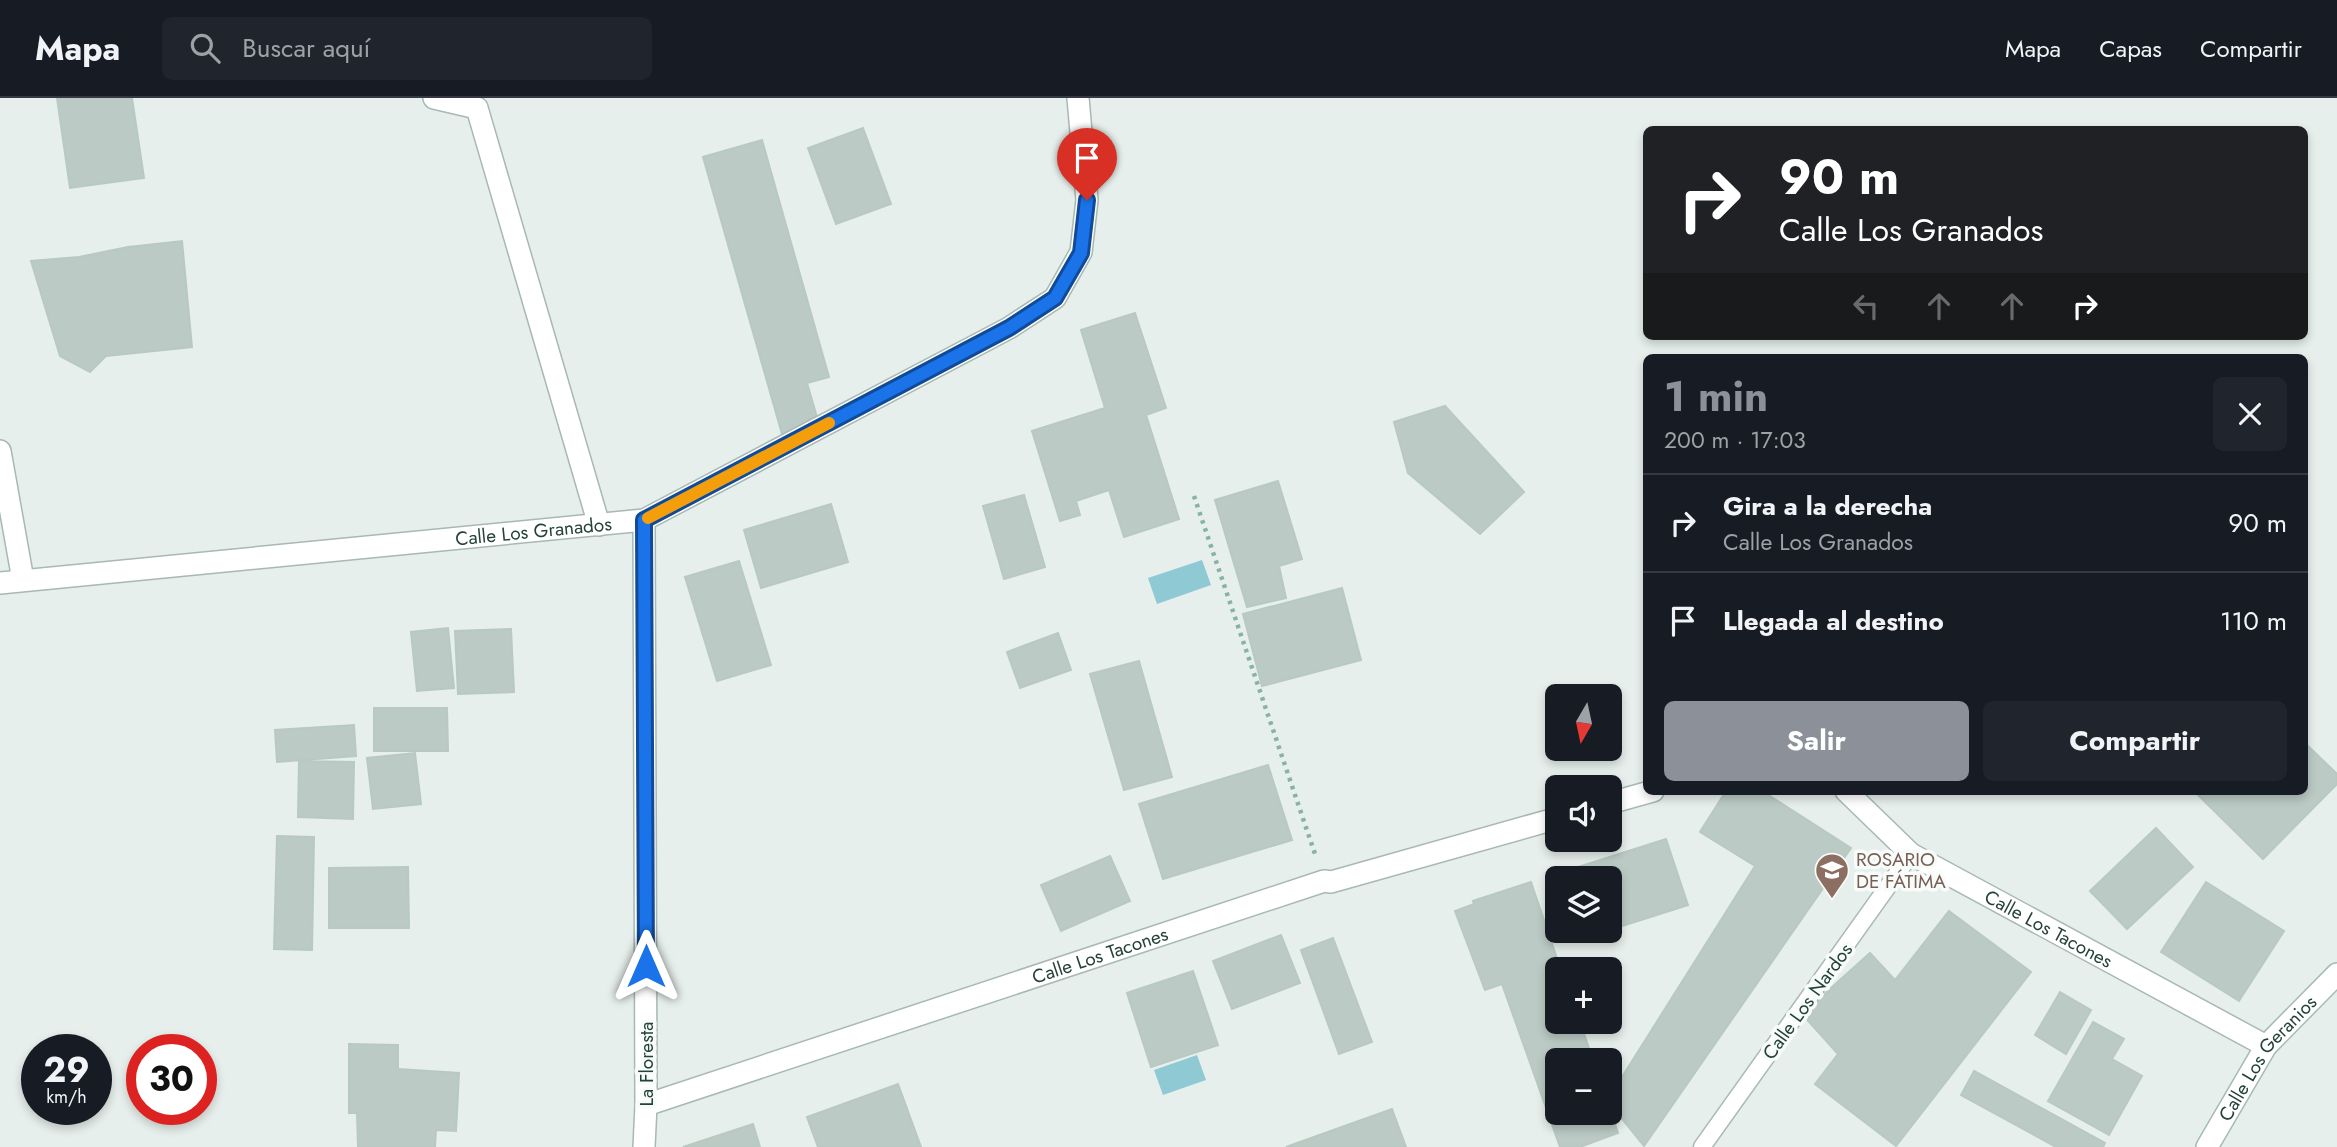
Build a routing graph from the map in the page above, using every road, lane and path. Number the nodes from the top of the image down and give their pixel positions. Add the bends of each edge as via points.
1 (434, 98) edge
2 (1078, 98) edge
3 (0, 451) edge
4 (1194, 496) dead end
5 (644, 520) junction
6 (598, 525) junction
7 (23, 580) junction
8 (0, 583) edge
9 (1643, 794) edge
10 (1850, 795) edge
11 (1622, 800) edge
12 (1545, 822) edge
13 (1912, 854) junction
14 (1324, 881) junction
15 (2337, 974) edge
16 (2266, 1046) junction
17 (646, 1105) junction
18 (644, 1147) edge
19 (1702, 1147) edge
20 (2207, 1147) edge

1 - 6 street via 477,108
2 - 5 street, Calle Los Granados via 1087,200 1083,239 1081,253 1055,298 1009,328
3 - 7 street
4 - 14 path
5 - 6 street, Calle Los Granados
5 - 17 street, La Floresta
6 - 7 street, Calle Los Granados
7 - 8 street, Calle Los Granados
9 - 11 street
10 - 13 street, Calle Los Tacones
12 - 14 street, Calle Los Tacones
13 - 16 street, Calle Los Tacones
13 - 19 lane, Calle Los Nardos
14 - 17 street, Calle Los Tacones
15 - 16 street, Calle Los Geranios
16 - 20 street, Calle Los Geranios
17 - 18 street, La Floresta

